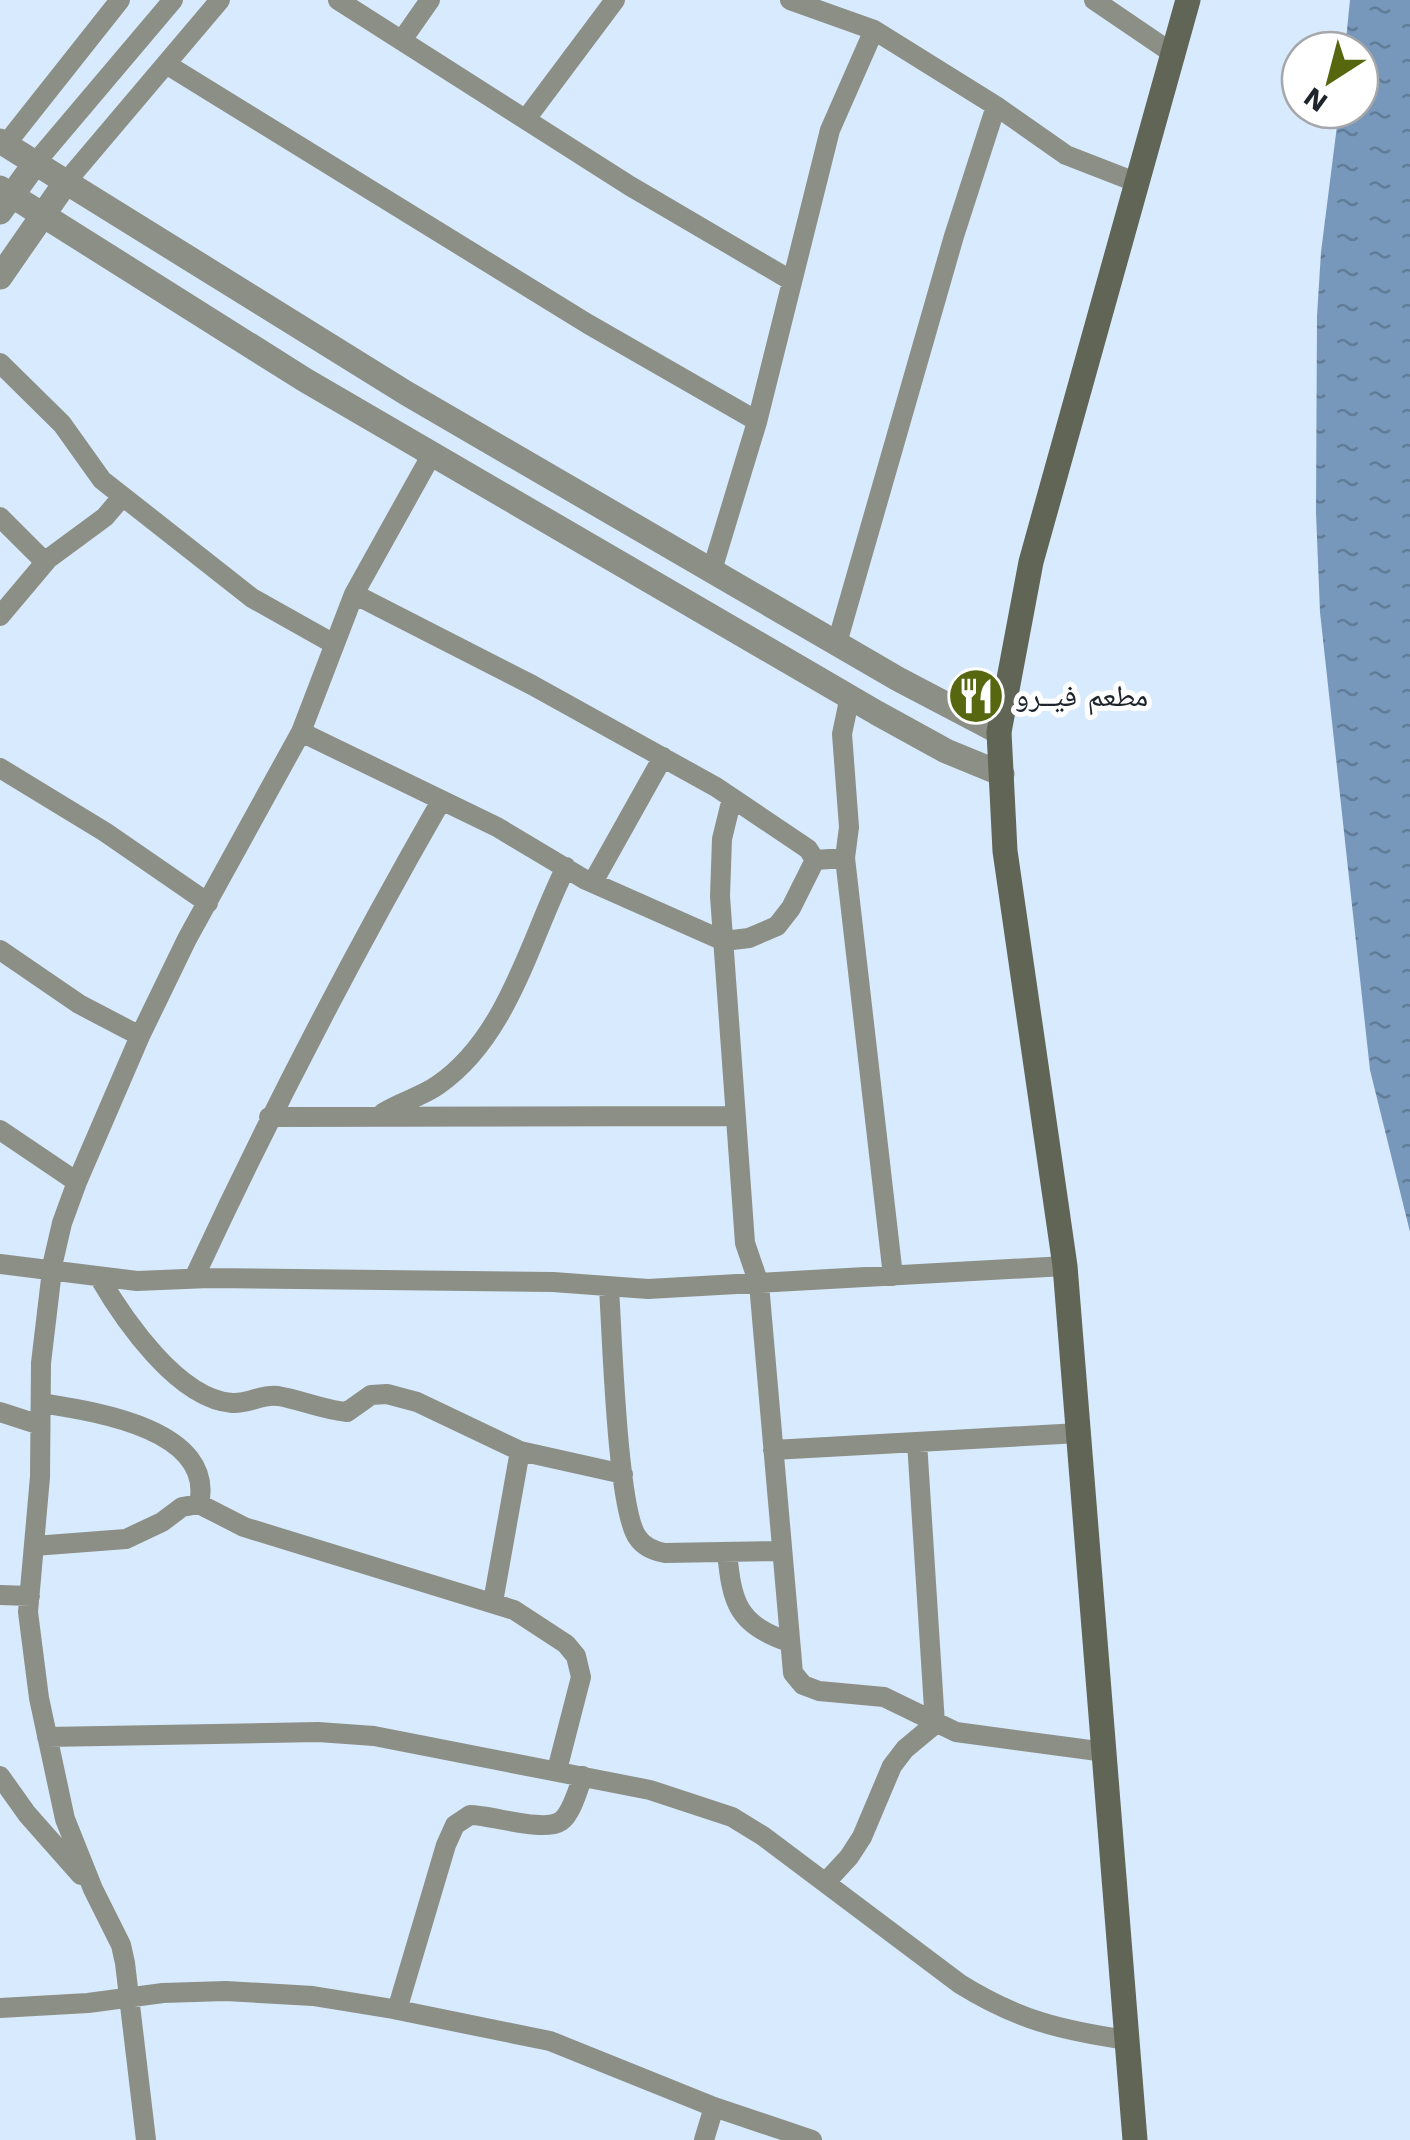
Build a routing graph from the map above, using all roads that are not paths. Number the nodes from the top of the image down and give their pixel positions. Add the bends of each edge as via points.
1 (120, 0) edge
2 (173, 0) edge
3 (220, 0) edge
4 (338, 0) edge
5 (430, 0) edge
6 (615, 0) edge
7 (790, 0) edge
8 (1094, 0) edge
9 (1188, 0) edge
10 (874, 30) junction
11 (402, 40) junction
12 (1174, 54) junction
13 (166, 64) junction
14 (996, 106) junction
15 (526, 119) junction
16 (3, 142) edge
17 (36, 162) junction
18 (66, 182) junction
19 (1138, 183) junction
20 (4, 198) edge
21 (44, 214) junction
22 (0, 277) edge
23 (792, 281) junction
24 (0, 363) edge
25 (757, 422) junction
26 (432, 454) junction
27 (122, 497) junction
28 (0, 517) edge
29 (45, 562) junction
30 (712, 570) junction
31 (354, 594) junction
32 (0, 616) edge
33 (838, 643) junction
34 (334, 644) junction
35 (850, 696) junction
36 (301, 732) junction
37 (999, 732) junction
38 (663, 757) junction
39 (0, 768) edge
40 (1002, 774) junction
41 (732, 798) junction
42 (441, 801) junction
43 (845, 858) junction
44 (815, 860) junction
45 (566, 867) junction
46 (593, 882) junction
47 (208, 903) junction
48 (724, 941) junction
49 (0, 950) edge
50 (140, 1036) junction
51 (736, 1116) junction
52 (269, 1117) junction
53 (376, 1117) junction
54 (0, 1130) edge
55 (76, 1182) junction
56 (0, 1264) edge
57 (1064, 1266) junction
58 (52, 1272) junction
59 (893, 1276) junction
60 (99, 1277) junction
61 (194, 1278) junction
62 (759, 1284) junction
63 (608, 1288) junction
64 (41, 1403) junction
65 (0, 1412) edge
66 (40, 1425) junction
67 (1079, 1433) junction
68 (916, 1442) junction
69 (773, 1450) junction
70 (520, 1451) junction
71 (623, 1474) junction
72 (200, 1504) junction
73 (34, 1546) junction
74 (781, 1551) junction
75 (727, 1552) junction
76 (0, 1596) edge
77 (30, 1596) junction
78 (493, 1602) junction
79 (789, 1642) junction
80 (935, 1724) junction
81 (47, 1737) junction
82 (1105, 1752) junction
83 (557, 1770) junction
84 (0, 1776) edge
85 (583, 1776) junction
86 (826, 1882) junction
87 (93, 1889) junction
88 (129, 1997) junction
89 (0, 2008) edge
90 (398, 2010) junction
91 (1127, 2040) junction
92 (714, 2107) junction
93 (146, 2140) edge
94 (704, 2140) edge
95 (812, 2140) edge
96 (1135, 2140) edge

1 - 16 street
2 - 17 street
3 - 13 street
4 - 11 street
5 - 11 street
6 - 15 street
7 - 10 street
8 - 12 street
9 - 12 main road
10 - 14 street
10 - 23 street via 830,130
11 - 15 street
12 - 19 main road
13 - 18 street
13 - 25 street
14 - 19 street via 1066,154
14 - 33 street
15 - 23 street
16 - 17 street
17 - 18 street
17 - 20 street
18 - 21 street
18 - 30 street via 326,346
19 - 37 main road via 1031,562
20 - 21 street
21 - 22 street
21 - 26 street
23 - 25 street
24 - 27 street
25 - 30 street
26 - 31 street
26 - 35 street
27 - 29 street
27 - 34 street via 252,598
28 - 29 street
29 - 32 street
30 - 33 street
31 - 34 street
31 - 38 street
33 - 37 street
34 - 36 street
35 - 40 street via 946,751
35 - 43 street via 842,734
36 - 42 street
36 - 47 street
37 - 40 main road
38 - 41 street
38 - 46 street
39 - 47 street
40 - 57 main road via 1005,851
41 - 44 street via 808,848
41 - 48 street via 719,872
42 - 45 street
42 - 52 street
43 - 44 street
43 - 59 street
44 - 48 street via 777,926
45 - 46 street
45 - 53 street via 509,998 480,1042 439,1085
46 - 48 street
47 - 50 street
48 - 51 street
49 - 50 street via 78,1004
50 - 55 street
51 - 53 street
51 - 62 street via 745,1243
52 - 53 street
52 - 61 street
54 - 55 street
55 - 58 street
56 - 58 street
57 - 59 street
57 - 67 main road
58 - 60 street
58 - 64 street
59 - 62 street
60 - 61 street
60 - 70 street via 148,1346 180,1379 217,1400 236,1404 265,1395 347,1412 372,1395 387,1394
61 - 63 street
62 - 63 street
62 - 69 street
63 - 71 street
64 - 66 street
64 - 72 street via 120,1418 165,1439 198,1472
65 - 66 street
66 - 73 street
67 - 68 street
67 - 82 main road
68 - 69 street
68 - 80 street
69 - 74 street
70 - 71 street
70 - 78 street
71 - 75 street via 632,1528 645,1545 665,1553
72 - 73 street via 182,1506 126,1539
72 - 78 street via 244,1527
73 - 77 street
74 - 75 street
74 - 79 street
75 - 79 street via 731,1594 741,1613
76 - 77 street
77 - 81 street
78 - 83 street via 542,1626 576,1656 580,1677
79 - 80 street via 793,1673 810,1688 884,1697
80 - 82 street via 971,1735
80 - 86 street via 892,1766 862,1838
81 - 83 street via 318,1732
81 - 87 street via 65,1820
82 - 91 main road
83 - 85 street
84 - 87 street
85 - 86 street via 732,1817
85 - 90 street via 566,1816 556,1823 470,1815 456,1825
86 - 91 street via 984,2000 1030,2021
87 - 88 street via 121,1945
88 - 89 street
88 - 90 street via 270,1992
88 - 93 street
90 - 92 street via 550,2041
91 - 96 main road
92 - 94 street
92 - 95 street

